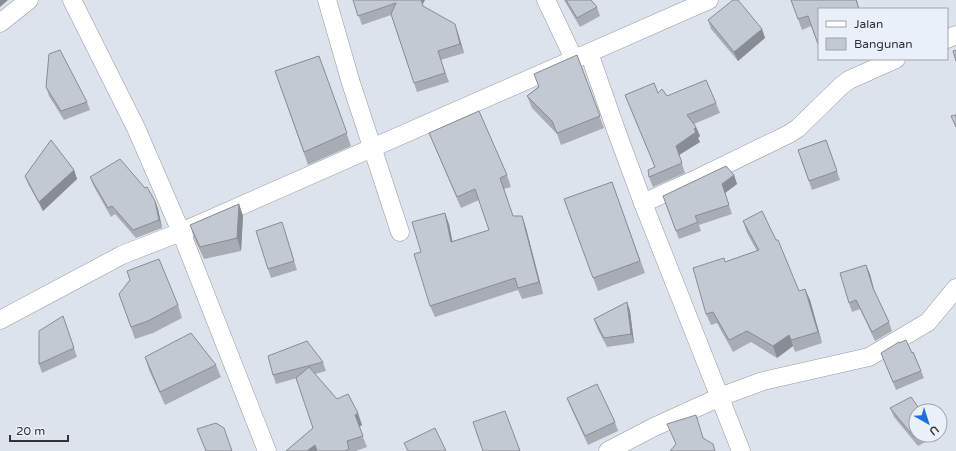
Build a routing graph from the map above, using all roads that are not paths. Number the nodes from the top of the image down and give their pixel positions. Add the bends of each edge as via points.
1 (29, 0) edge
2 (72, 0) edge
3 (327, 0) edge
4 (546, 0) edge
5 (709, 0) edge
6 (0, 23) edge
7 (582, 56) junction
8 (894, 60) edge
9 (372, 148) junction
10 (643, 203) junction
11 (181, 232) junction
12 (400, 232) dead end
13 (956, 288) edge
14 (0, 320) edge
15 (720, 397) junction
16 (267, 451) edge
17 (608, 451) edge
18 (741, 451) edge

1 - 6 street
2 - 11 street via 136,128
3 - 9 street
4 - 7 street
5 - 7 street
7 - 9 street
7 - 10 street via 616,130
8 - 10 street via 840,86 789,134
9 - 11 street
9 - 12 street
10 - 15 street
11 - 14 street via 122,255
11 - 16 street
13 - 15 street via 928,322 869,357 763,381
15 - 17 street
15 - 18 street

